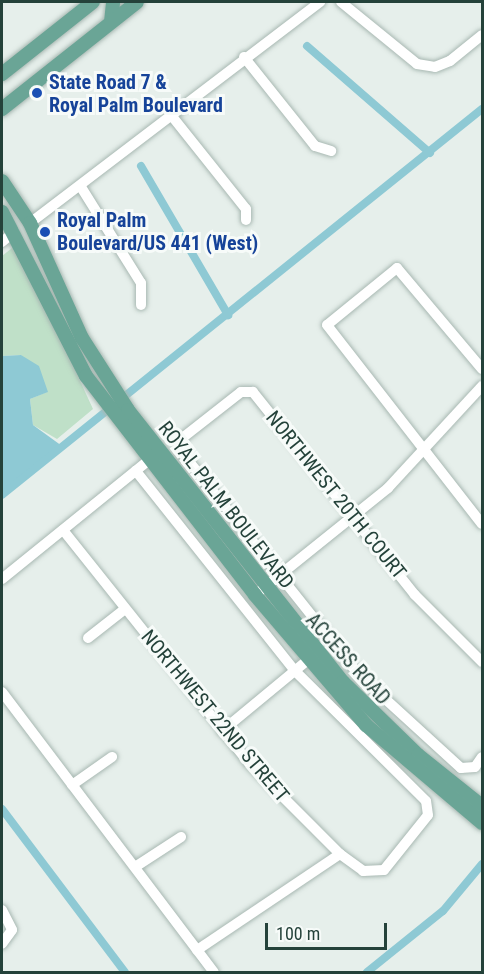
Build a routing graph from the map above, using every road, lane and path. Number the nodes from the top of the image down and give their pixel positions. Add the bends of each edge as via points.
1 (93, 2) edge
2 (113, 2) edge
3 (137, 2) edge
4 (320, 2) edge
5 (341, 2) edge
6 (111, 22) junction
7 (483, 35) edge
8 (243, 57) junction
9 (2, 74) edge
10 (2, 109) edge
11 (171, 115) junction
12 (331, 152) dead end
13 (2, 181) edge
14 (81, 187) junction
15 (2, 212) edge
16 (246, 220) dead end
17 (30, 223) junction
18 (14, 232) junction
19 (2, 242) edge
20 (141, 304) dead end
21 (483, 369) edge
22 (483, 386) edge
23 (122, 415) junction
24 (181, 439) joint
25 (424, 452) junction
26 (149, 460) junction
27 (136, 471) junction
28 (353, 517) junction
29 (483, 524) edge
30 (63, 530) junction
31 (279, 577) junction
32 (2, 579) edge
33 (260, 591) junction
34 (125, 609) junction
35 (88, 638) dead end
36 (313, 656) junction
37 (483, 662) edge
38 (295, 671) junction
39 (2, 692) edge
40 (222, 731) junction
41 (112, 757) dead end
42 (483, 757) edge
43 (72, 785) junction
44 (483, 806) edge
45 (483, 823) edge
46 (181, 837) dead end
47 (340, 854) junction
48 (135, 867) junction
49 (2, 910) edge
50 (2, 944) edge
51 (197, 950) junction
52 (214, 972) edge

1 - 9 main road
2 - 6 main road
3 - 6 main road
4 - 8 street
5 - 7 street via 417,64 435,67 450,61
6 - 10 main road
8 - 11 street
8 - 12 street via 315,146
11 - 14 street
11 - 16 street via 246,209
13 - 17 main road, ROYAL PALM BOULEVARD
14 - 17 street
14 - 20 street via 141,283
15 - 18 main road, ROYAL PALM BOULEVARD
17 - 23 main road, ROYAL PALM BOULEVARD via 72,318 114,391
18 - 19 street
18 - 23 main road, ROYAL PALM BOULEVARD via 49,309 102,400
21 - 25 street via 398,268 327,325
22 - 25 street
23 - 26 main road, ROYAL PALM BOULEVARD
23 - 33 main road, ROYAL PALM BOULEVARD
24 - 28 street, NORTHWEST 20TH COURT via 247,389
24 - 31 street, ACCESS ROAD via 180,450
25 - 28 street
25 - 29 street
26 - 27 street
26 - 33 main road, ROYAL PALM BOULEVARD
27 - 30 street
27 - 38 street
28 - 31 street
28 - 37 street, NORTHWEST 20TH COURT via 415,595
30 - 32 street
30 - 34 street, NORTHWEST 22ND STREET
31 - 33 street
31 - 42 street, ACCESS ROAD via 392,708 461,768 475,767
33 - 36 main road, ROYAL PALM BOULEVARD
34 - 35 street
34 - 40 street, NORTHWEST 22ND STREET
36 - 38 street
36 - 44 main road, ROYAL PALM BOULEVARD via 384,724
36 - 45 main road, ROYAL PALM BOULEVARD via 410,766
38 - 40 street
38 - 47 street, NORTHWEST 22ND STREET via 429,809 384,870 363,871
39 - 43 street
40 - 47 street, NORTHWEST 22ND STREET
41 - 43 street
43 - 48 street
46 - 48 street
47 - 51 street
48 - 51 street
49 - 50 street via 12,930
51 - 52 street

